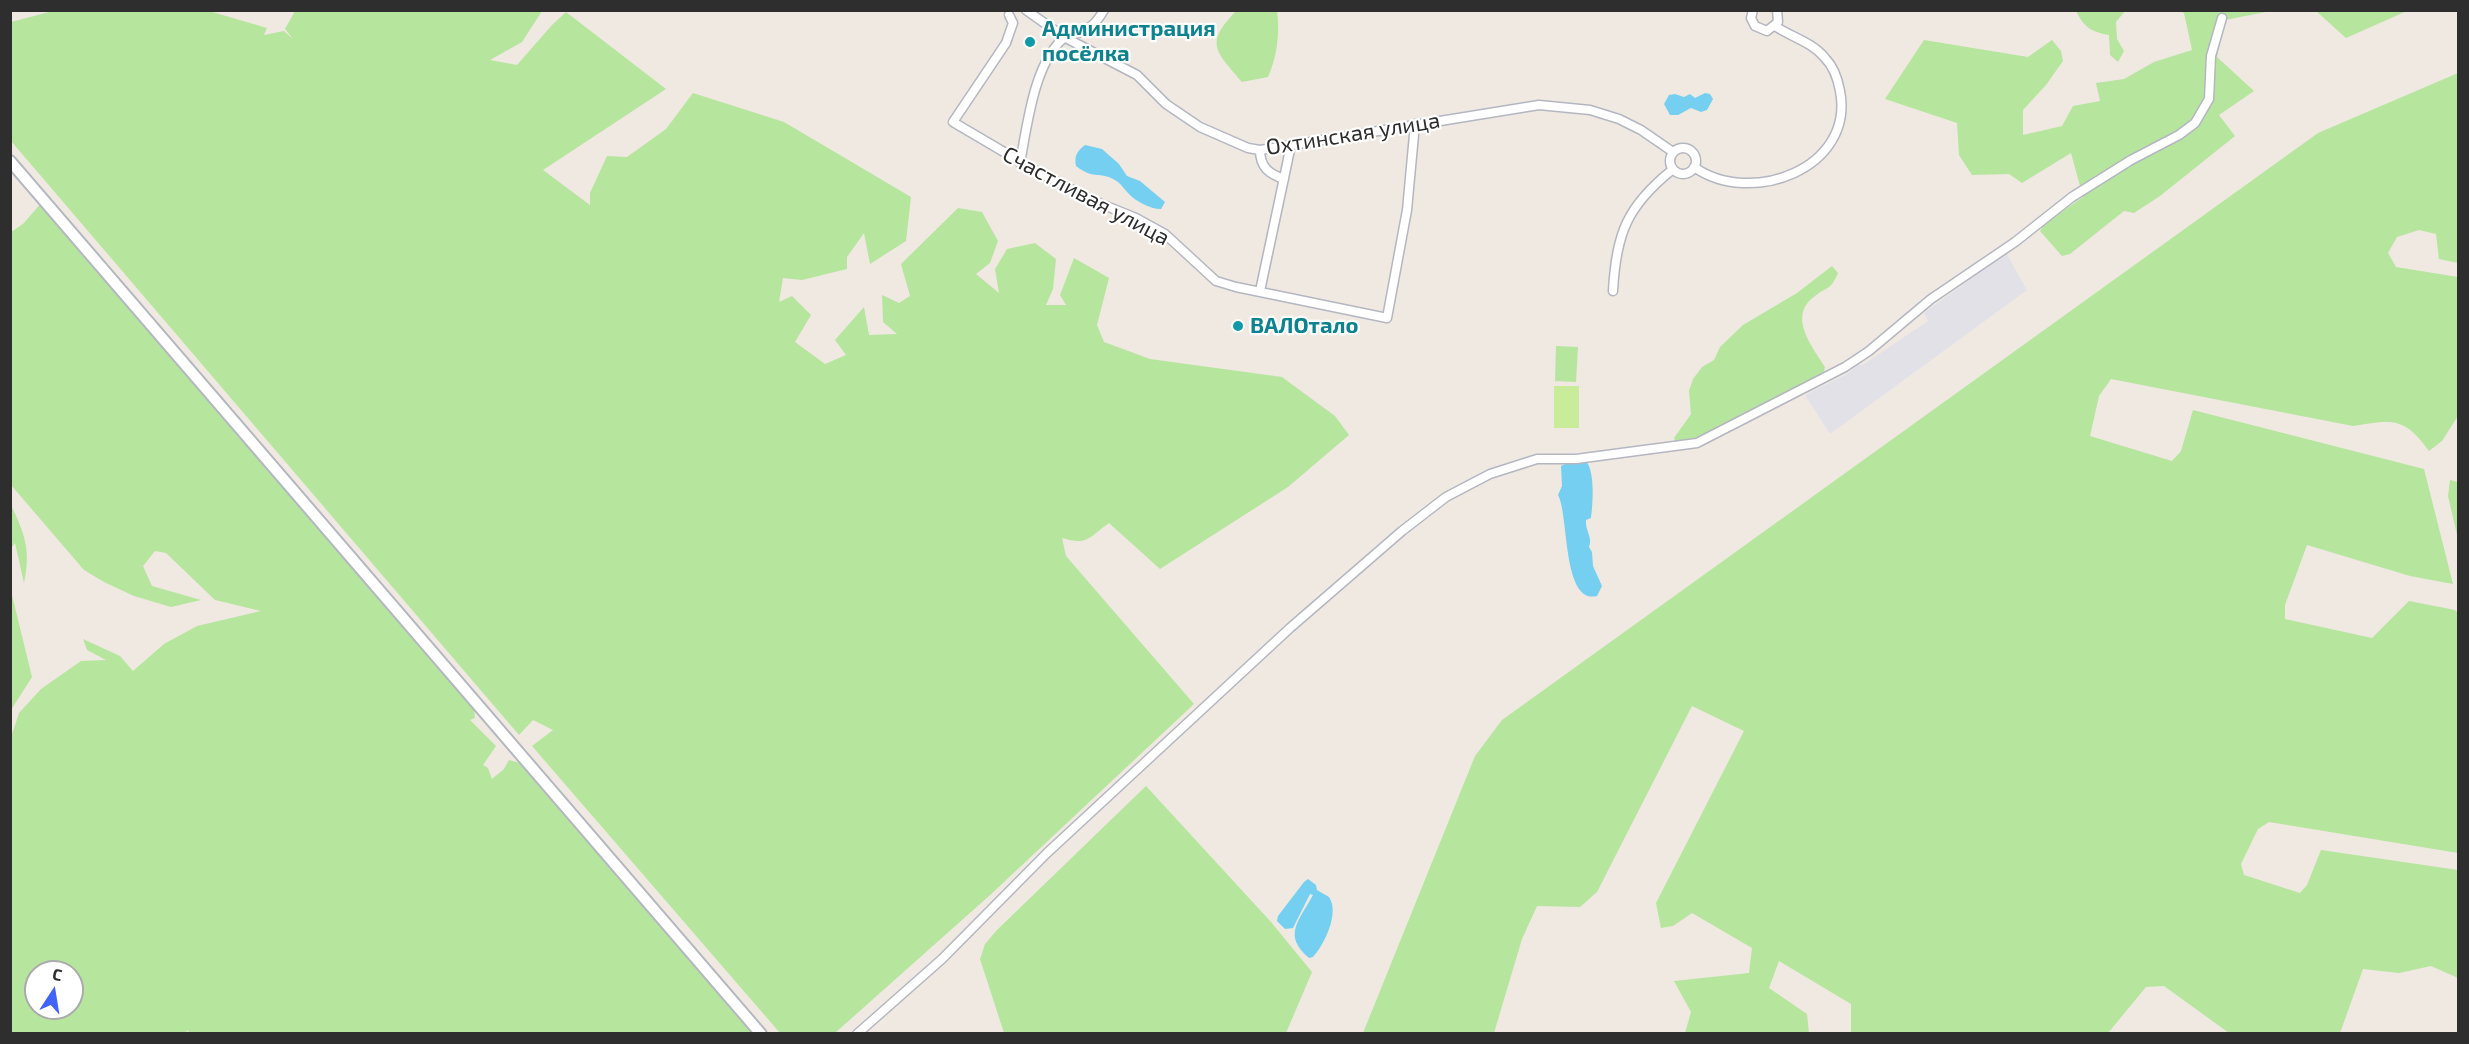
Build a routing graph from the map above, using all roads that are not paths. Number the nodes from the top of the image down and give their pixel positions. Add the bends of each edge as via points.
1 (1025, 10) edge
2 (1104, 10) edge
3 (1753, 10) edge
4 (1777, 10) edge
5 (1006, 13) edge
6 (2222, 18) dead end
7 (1775, 26) junction
8 (1064, 38) junction
9 (1415, 124) junction
10 (1291, 145) junction
11 (1260, 150) junction
12 (1673, 152) junction
13 (10, 161) edge
14 (1020, 163) junction
15 (1694, 167) junction
16 (1672, 170) junction
17 (1284, 179) junction
18 (1260, 291) junction
19 (1613, 291) dead end
20 (761, 1034) edge
21 (857, 1034) edge

1 - 5 street via 1016,15
1 - 8 street, Охтинская улица
2 - 8 street via 1095,24
3 - 7 street, Охтинская улица via 1752,22 1758,29 1767,31
4 - 7 street
5 - 14 street, Счастливая улица via 1013,23 1006,43 953,122
6 - 21 street via 2211,56 2209,99 2195,123 2072,196 1845,367 1697,443 1576,459 1537,459 1490,474 1446,497 1290,628 1047,853 942,959
7 - 15 street, Охтинская улица via 1803,40 1833,70 1842,100 1836,133 1816,161 1771,180 1726,181
8 - 11 street, Охтинская улица via 1137,75 1166,104 1200,127
8 - 14 street via 1047,60 1035,86
9 - 10 street, Охтинская улица
9 - 12 street, Охтинская улица via 1539,105 1567,106 1619,119
9 - 18 street, Счастливая улица via 1407,210 1387,318
10 - 11 street, Охтинская улица
10 - 17 street
11 - 17 street via 1264,166
12 - 15 street, Охтинская улица via 1680,147 1693,152
12 - 16 street via 1669,163
13 - 20 street
14 - 18 street, Счастливая улица via 1165,234 1216,281
15 - 16 street via 1685,174
16 - 19 street via 1641,198 1628,218 1618,242
17 - 18 street

